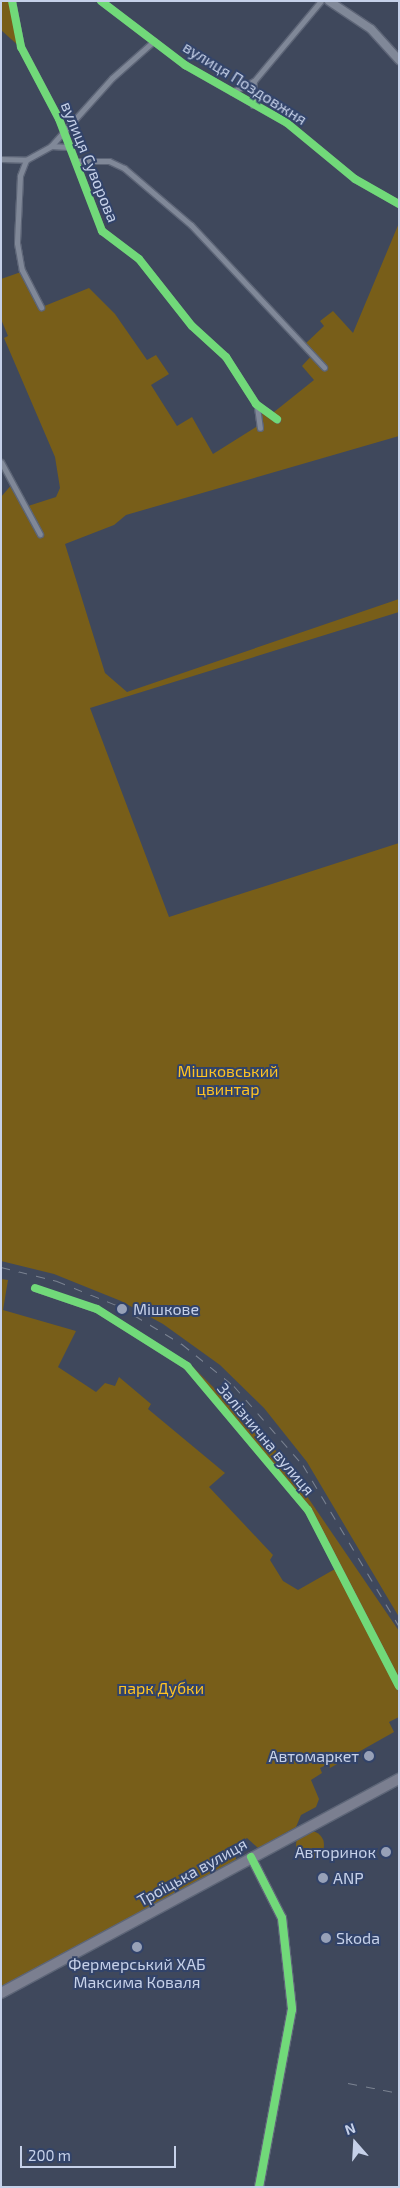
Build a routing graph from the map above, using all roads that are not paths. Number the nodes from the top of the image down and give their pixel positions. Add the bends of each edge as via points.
1 (12, 1) edge
2 (101, 1) edge
3 (320, 1) edge
4 (329, 1) edge
5 (154, 41) junction
6 (399, 60) edge
7 (254, 81) junction
8 (232, 92) junction
9 (253, 105) junction
10 (62, 133) junction
11 (50, 146) junction
12 (68, 147) junction
13 (1, 160) edge
14 (26, 160) junction
15 (77, 161) junction
16 (399, 204) edge
17 (41, 307) dead end
18 (324, 367) dead end
19 (256, 404) junction
20 (277, 419) dead end
21 (260, 428) dead end
22 (1, 462) edge
23 (40, 534) dead end
24 (35, 1288) dead end
25 (399, 1686) edge
26 (399, 1779) edge
27 (251, 1857) junction
28 (1, 1993) edge
29 (259, 2187) edge

1 - 10 street, вулиця Суворова via 22,47 45,88
2 - 5 street, вулиця Поздовжня
3 - 7 street
4 - 6 street via 371,29
5 - 8 street, вулиця Поздовжня
5 - 10 street via 112,78
7 - 8 street
7 - 9 street
8 - 9 street, вулиця Поздовжня
9 - 16 street, вулиця Поздовжня via 287,123 348,174
10 - 11 street
10 - 12 street, вулиця Суворова
11 - 12 street
11 - 14 street
12 - 15 street, вулиця Суворова
13 - 14 street
14 - 17 street via 20,176 17,243 22,270
15 - 18 street via 108,161 124,168 191,225
15 - 19 street, вулиця Суворова via 102,231 135,255 192,326 218,347
19 - 20 street, вулиця Суворова
19 - 21 street, вулиця Суворова
22 - 23 street
24 - 25 street, Залізнична вулиця via 97,1309 158,1345 192,1371 306,1506
26 - 27 main road, Троїцька вулиця
27 - 28 main road, Троїцька вулиця
27 - 29 street via 282,1918 292,2009

